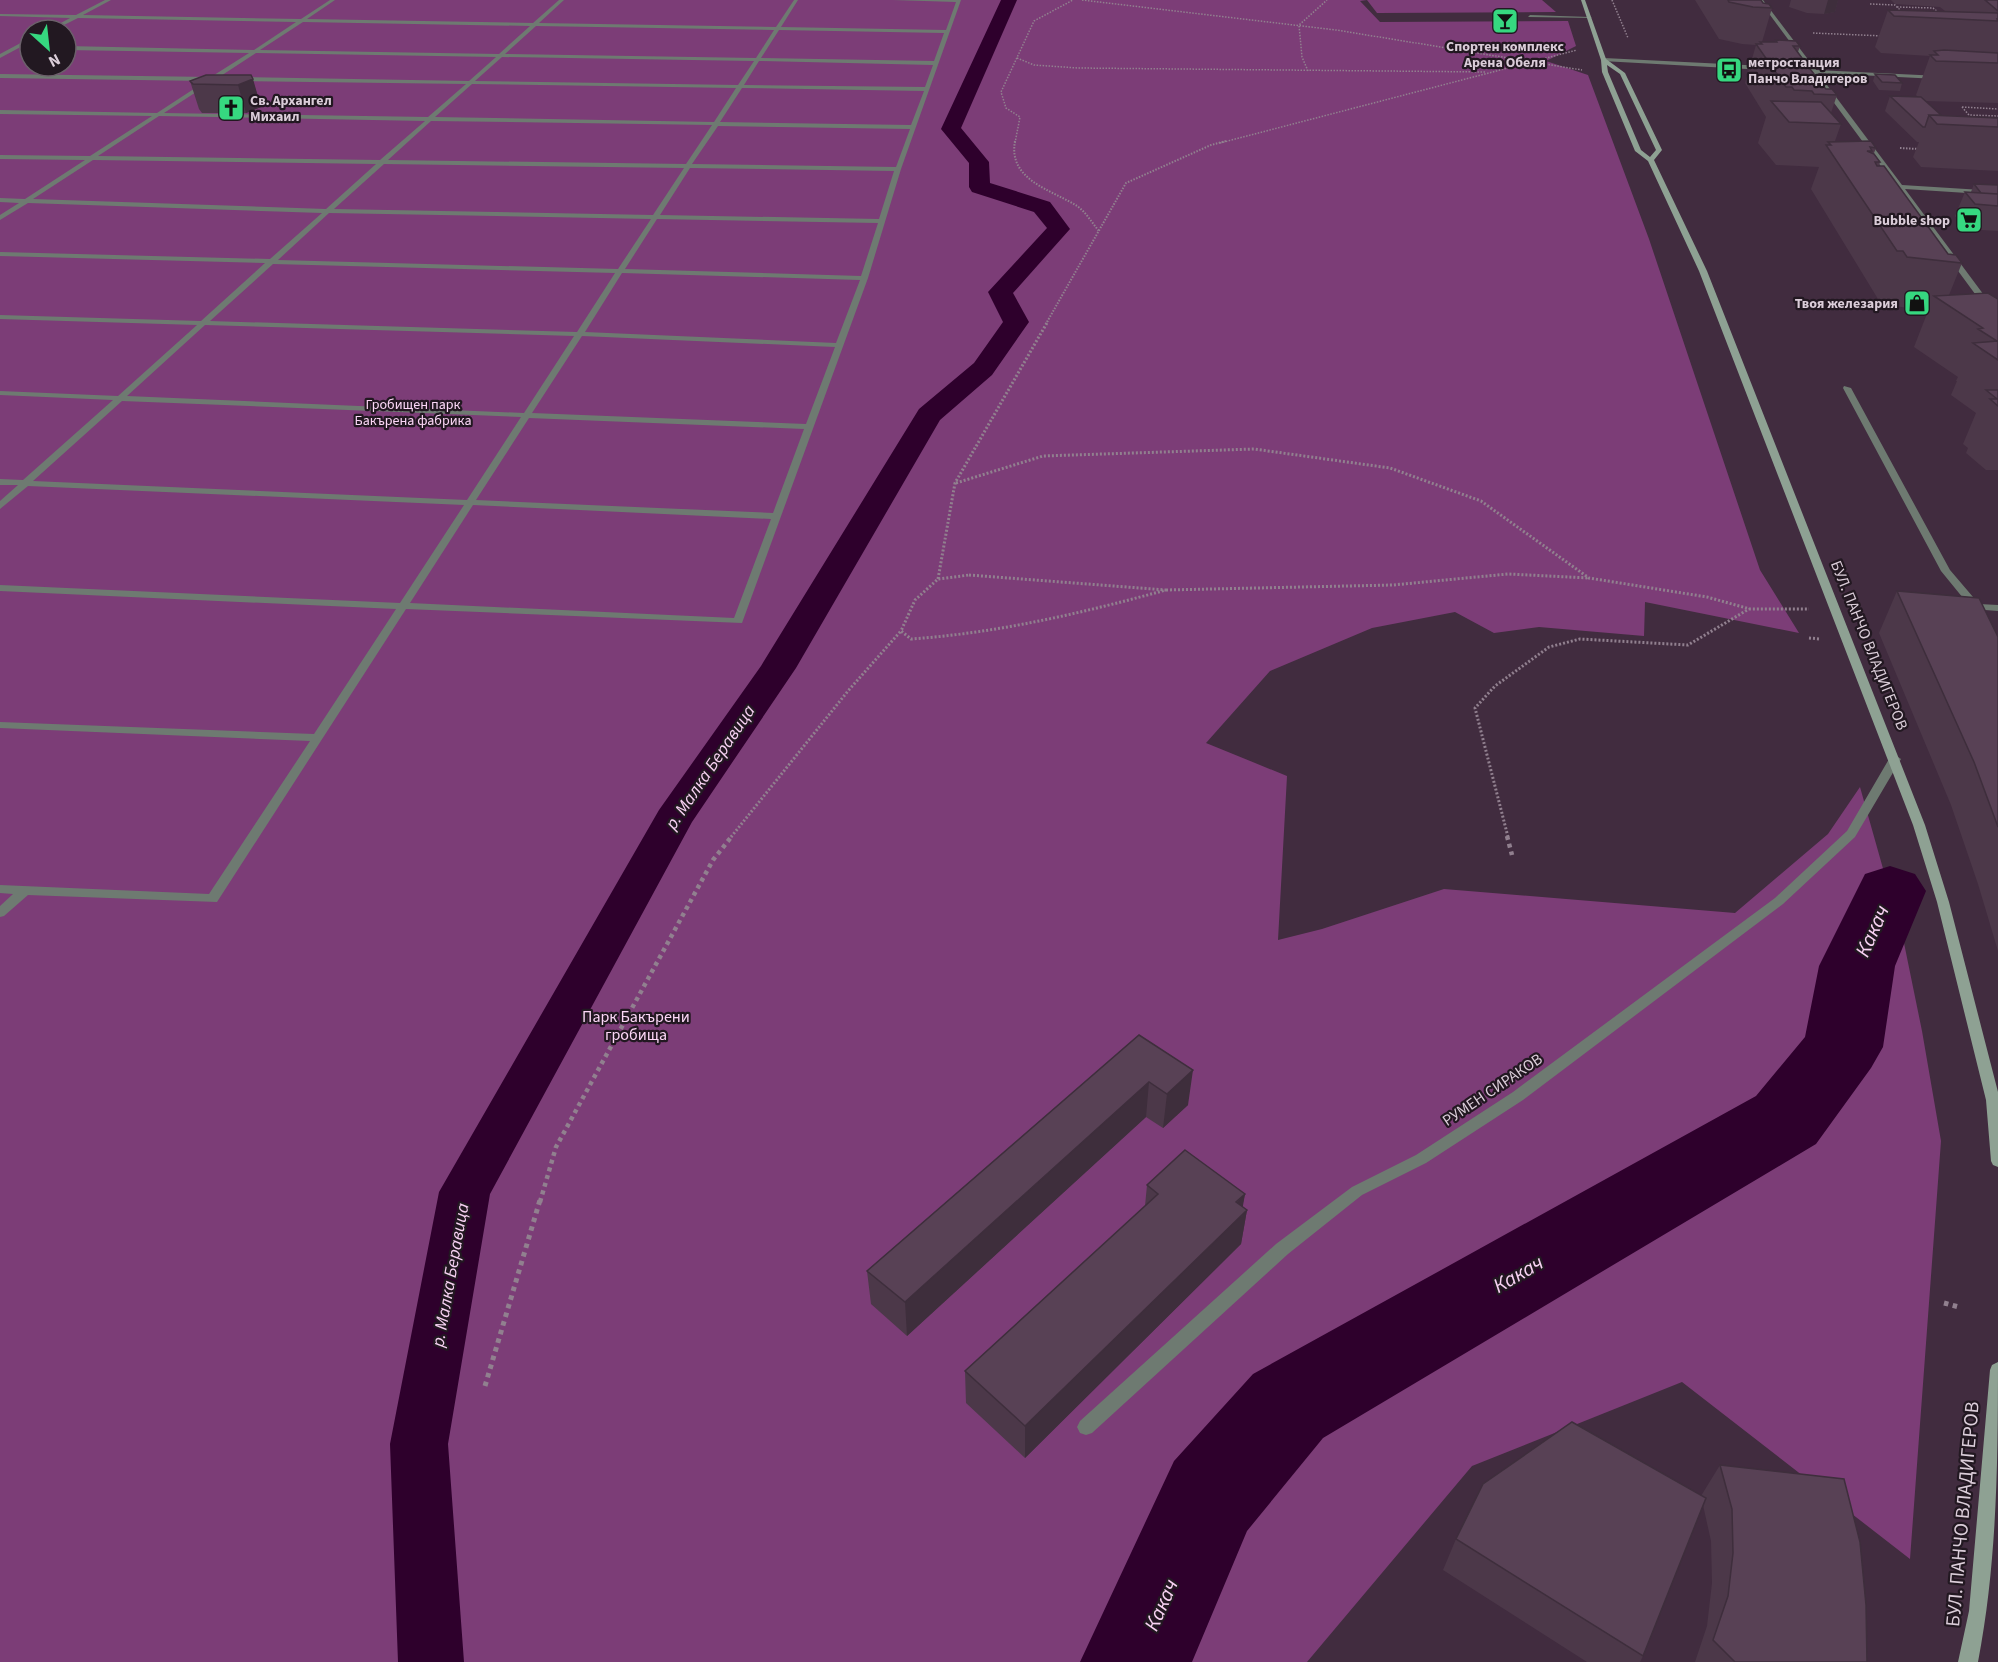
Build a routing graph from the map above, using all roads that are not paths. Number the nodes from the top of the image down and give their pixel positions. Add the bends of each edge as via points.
1 (109, 0) edge
2 (333, 0) edge
3 (562, 0) edge
4 (796, 0) edge
5 (895, 0) edge
6 (958, 0) edge
7 (1583, 0) edge
8 (1761, 0) edge
9 (0, 15) edge
10 (1530, 16) dead end
11 (76, 17) junction
12 (1590, 18) junction
13 (302, 21) junction
14 (535, 24) junction
15 (778, 29) junction
16 (948, 32) junction
17 (0, 46) edge
18 (18, 47) joint
19 (78, 48) edge
20 (256, 51) junction
21 (501, 55) junction
22 (0, 56) edge
23 (758, 60) junction
24 (1604, 60) junction
25 (937, 63) junction
26 (1767, 68) edge
27 (1802, 70) edge
28 (1813, 71) junction
29 (0, 76) edge
30 (1950, 77) edge
31 (213, 79) junction
32 (224, 79) edge
33 (236, 79) edge
34 (470, 83) junction
35 (740, 87) junction
36 (926, 89) junction
37 (0, 112) edge
38 (158, 115) junction
39 (430, 119) junction
40 (716, 124) junction
41 (913, 127) junction
42 (0, 157) edge
43 (92, 158) junction
44 (1651, 160) junction
45 (382, 162) junction
46 (689, 166) junction
47 (898, 169) junction
48 (1900, 187) junction
49 (1998, 193) edge
50 (0, 200) edge
51 (28, 200) junction
52 (327, 211) junction
53 (656, 217) junction
54 (0, 218) edge
55 (883, 221) junction
56 (0, 254) edge
57 (272, 261) junction
58 (620, 271) junction
59 (864, 278) junction
60 (0, 317) edge
61 (1998, 319) edge
62 (204, 323) junction
63 (580, 333) junction
64 (840, 345) junction
65 (1847, 388) dead end
66 (0, 393) edge
67 (120, 398) junction
68 (527, 415) junction
69 (808, 427) junction
70 (0, 482) edge
71 (25, 483) junction
72 (470, 503) junction
73 (0, 506) edge
74 (777, 516) junction
75 (0, 588) edge
76 (403, 606) junction
77 (1998, 609) edge
78 (0, 725) edge
79 (318, 738) junction
80 (1895, 759) junction
81 (0, 889) edge
82 (26, 890) junction
83 (0, 913) edge
84 (1998, 1161) edge
85 (1998, 1370) edge
86 (1086, 1427) dead end
87 (1968, 1662) edge

1 - 11 street
2 - 13 street
3 - 14 street
4 - 15 street
5 - 6 street
6 - 16 street
7 - 12 street, БУЛ. ПАНЧО ВЛАДИГЕРОВ
8 - 28 street
9 - 11 street
10 - 12 street
11 - 13 street
12 - 24 street, БУЛ. ПАНЧО ВЛАДИГЕРОВ
13 - 14 street
13 - 20 street
14 - 15 street
14 - 21 street
15 - 16 street
15 - 23 street
16 - 25 street
17 - 18 street
18 - 22 street
19 - 20 street
20 - 21 street
20 - 31 street
21 - 23 street
21 - 34 street
23 - 25 street
23 - 35 street
24 - 26 street
24 - 44 street, БУЛ. ПАНЧО ВЛАДИГЕРОВ via 1605,72 1638,151
24 - 44 street, БУЛ. ПАНЧО ВЛАДИГЕРОВ via 1622,73 1659,150
25 - 36 street
27 - 28 street
28 - 30 street
28 - 48 street
29 - 31 street
31 - 32 street
31 - 38 street
33 - 34 street
34 - 35 street
34 - 39 street
35 - 36 street
35 - 40 street
36 - 41 street
37 - 38 street
38 - 39 street
38 - 43 street
39 - 40 street
39 - 45 street
40 - 41 street
40 - 46 street
41 - 47 street
42 - 43 street
43 - 45 street
43 - 51 street
44 - 80 street, БУЛ. ПАНЧО ВЛАДИГЕРОВ via 1703,271
45 - 46 street
45 - 52 street
46 - 47 street
46 - 53 street
47 - 55 street
48 - 49 street
48 - 61 street
50 - 51 street
51 - 52 street
51 - 54 street
52 - 53 street
52 - 57 street
53 - 55 street
53 - 58 street
55 - 59 street
56 - 57 street
57 - 58 street
57 - 62 street
58 - 59 street
58 - 63 street
59 - 64 street
60 - 62 street
62 - 63 street
62 - 67 street
63 - 64 street
63 - 68 street
64 - 69 street
65 - 77 street via 1946,571 1976,607
66 - 67 street
67 - 68 street
67 - 71 street
68 - 69 street
68 - 72 street
69 - 74 street
70 - 71 street
71 - 72 street
71 - 73 street
72 - 74 street
72 - 76 street
74 - 76 street via 738,621
75 - 76 street
76 - 79 street
78 - 79 street
79 - 82 street via 213,899
80 - 84 street, БУЛ. ПАНЧО ВЛАДИГЕРОВ via 1943,902 1970,1006 1993,1100
80 - 86 street, РУМЕН СИРАКОВ via 1851,834 1779,901 1518,1096 1421,1159 1357,1191 1315,1222
81 - 82 street
82 - 83 street
85 - 87 street, БУЛ. ПАНЧО ВЛАДИГЕРОВ via 1978,1611

